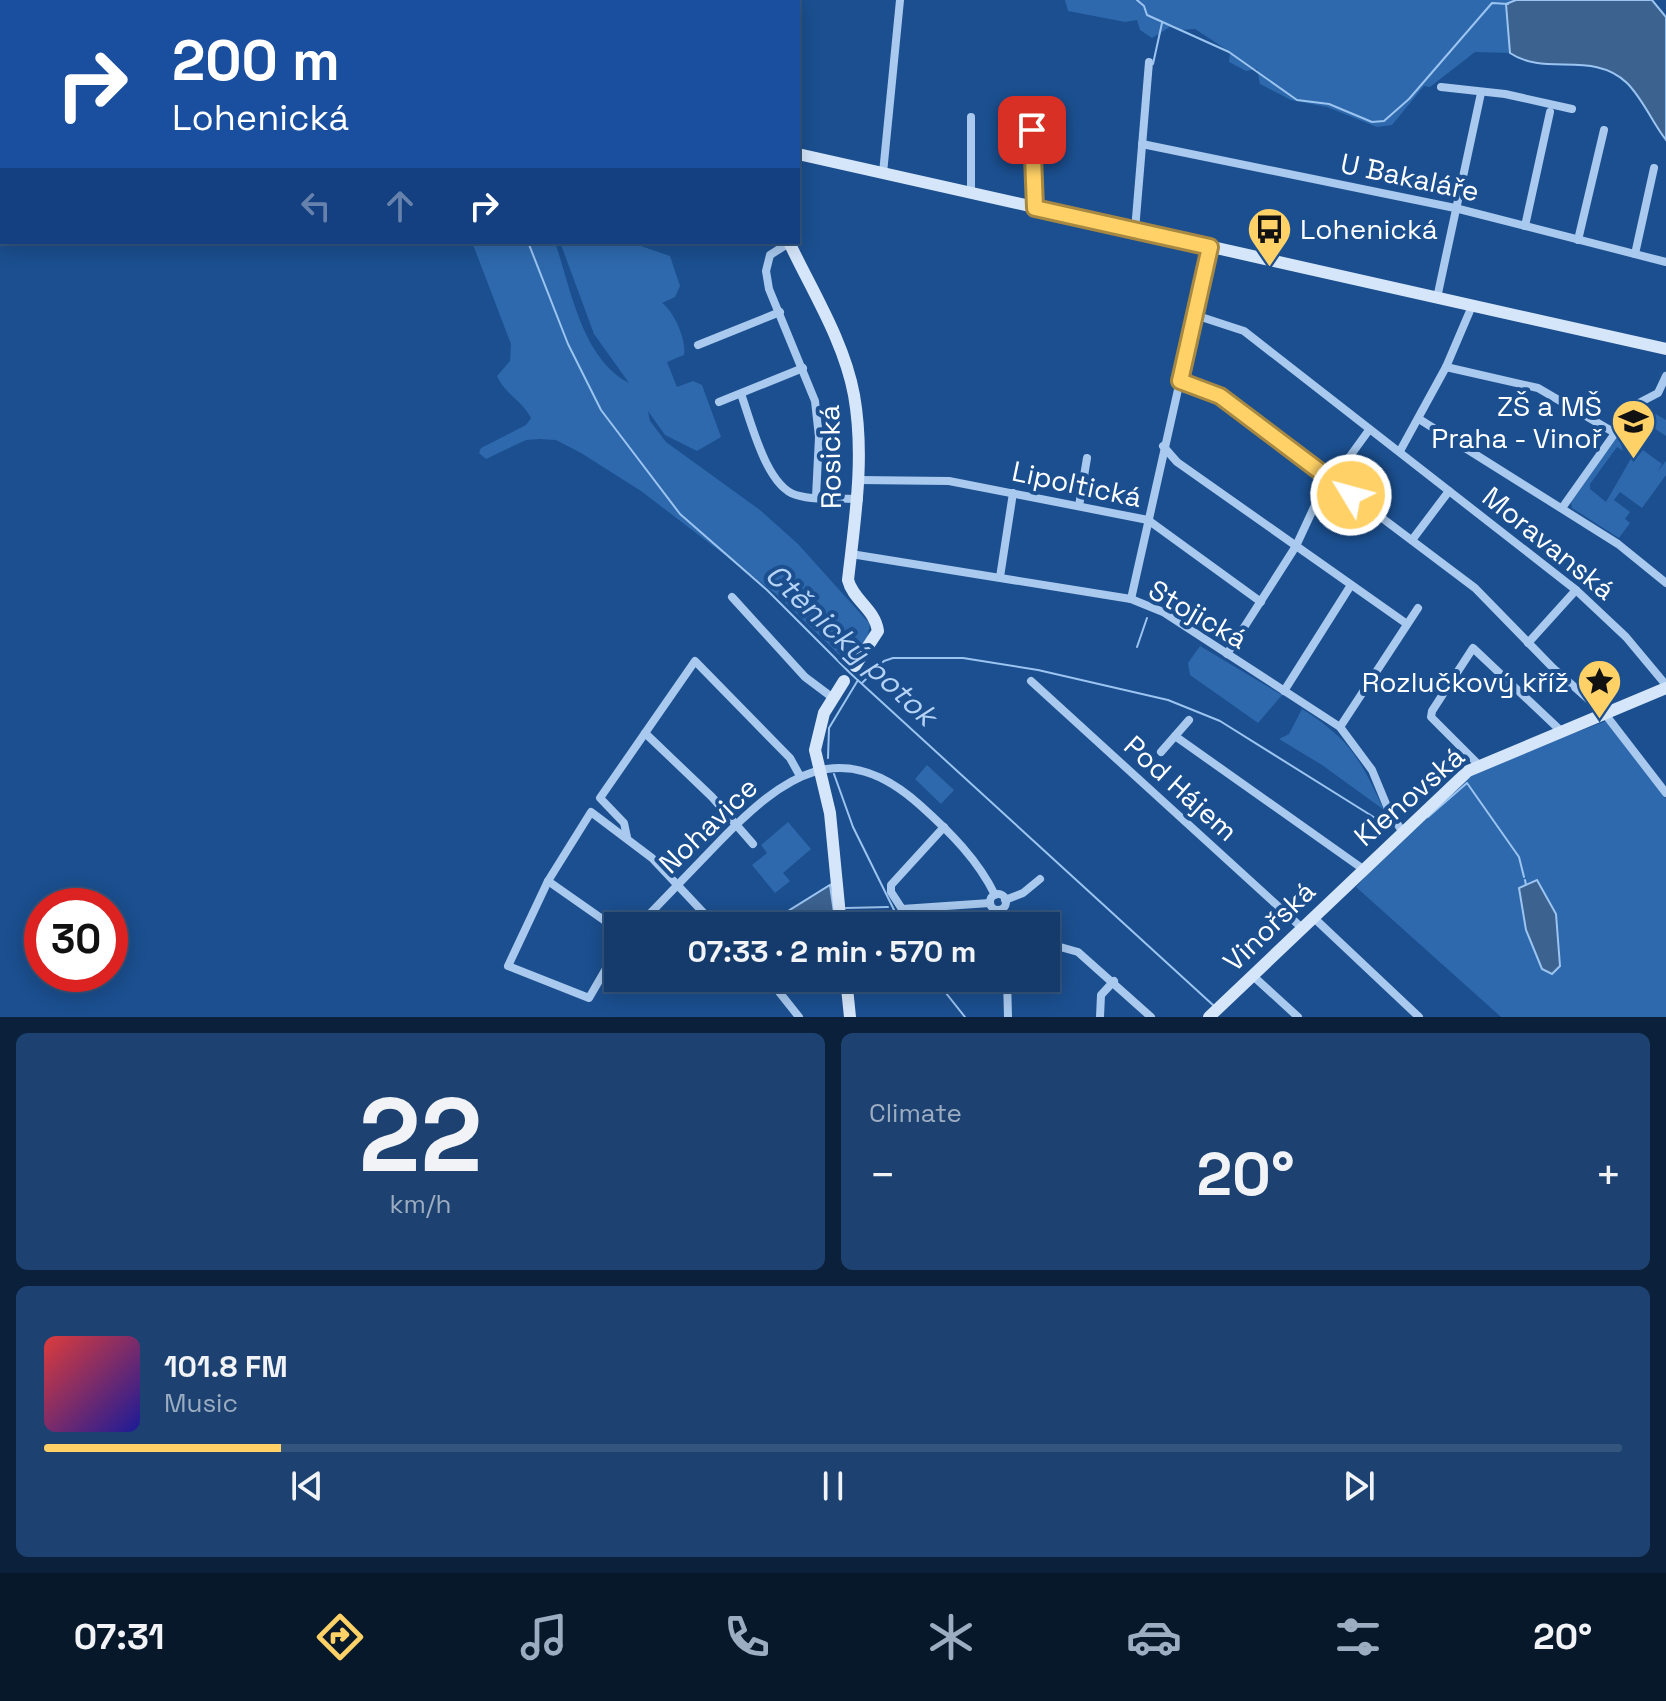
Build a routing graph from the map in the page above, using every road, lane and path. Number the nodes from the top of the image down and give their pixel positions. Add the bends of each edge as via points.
1 (900, 0) edge
2 (1149, 62) dead end
3 (1441, 87) dead end
4 (1481, 93) junction
5 (1030, 108) dead end
6 (1572, 109) dead end
7 (1550, 112) dead end
8 (971, 117) dead end
9 (1604, 130) dead end
10 (1142, 144) junction
11 (800, 154) edge
12 (1654, 168) dead end
13 (883, 173) junction
14 (971, 193) junction
15 (1035, 208) junction
16 (1455, 208) junction
17 (1525, 226) junction
18 (1135, 230) junction
19 (1578, 240) junction
20 (786, 244) edge
21 (790, 244) edge
22 (1210, 247) junction
23 (1635, 254) junction
24 (1666, 262) edge
25 (1437, 298) junction
26 (1472, 306) junction
27 (780, 312) junction
28 (1195, 315) junction
29 (698, 345) dead end
30 (1666, 349) edge
31 (1446, 367) junction
32 (803, 368) junction
33 (1666, 376) edge
34 (1180, 381) junction
35 (741, 394) junction
36 (719, 402) dead end
37 (1419, 419) junction
38 (1369, 430) junction
39 (1615, 433) junction
40 (1163, 446) junction
41 (1400, 451) junction
42 (1087, 458) dead end
43 (859, 480) junction
44 (1331, 480) junction
45 (1449, 491) junction
46 (1013, 493) junction
47 (816, 497) junction
48 (859, 499) junction
49 (1079, 506) junction
50 (1562, 508) junction
51 (1148, 520) junction
52 (1412, 540) junction
53 (1296, 546) junction
54 (851, 554) junction
55 (1000, 577) junction
56 (1666, 583) edge
57 (1351, 585) junction
58 (1576, 590) junction
59 (732, 597) dead end
60 (1131, 599) junction
61 (1261, 602) junction
62 (1418, 608) dead end
63 (1407, 624) junction
64 (1528, 643) junction
65 (1227, 654) junction
66 (855, 666) dead end
67 (844, 681) dead end
68 (1031, 681) dead end
69 (1666, 686) edge
70 (1284, 691) junction
71 (833, 698) junction
72 (1605, 714) junction
73 (1189, 720) dead end
74 (1340, 727) junction
75 (1561, 731) junction
76 (645, 733) junction
77 (1175, 736) junction
78 (1161, 752) dead end
79 (1478, 764) junction
80 (818, 769) junction
81 (800, 776) junction
82 (1666, 793) edge
83 (736, 825) junction
84 (944, 827) junction
85 (1402, 831) junction
86 (627, 837) junction
87 (753, 844) dead end
88 (1363, 869) junction
89 (1040, 879) dead end
90 (548, 881) junction
91 (679, 883) junction
92 (993, 899) junction
93 (1005, 900) junction
94 (1000, 910) joint
95 (651, 912) edge
96 (704, 912) edge
97 (840, 912) edge
98 (1313, 917) junction
99 (604, 920) edge
100 (1302, 928) junction
101 (1060, 947) edge
102 (604, 972) edge
103 (1252, 975) junction
104 (1114, 981) junction
105 (779, 992) edge
106 (847, 992) edge
107 (1007, 992) edge
108 (1214, 1012) edge
109 (799, 1017) edge
110 (850, 1017) edge
111 (1008, 1017) edge
112 (1100, 1017) edge
113 (1151, 1017) edge
114 (1298, 1017) edge
115 (1419, 1017) edge

1 - 13 street
2 - 10 street
3 - 4 street
4 - 6 street
4 - 16 street
5 - 15 street
7 - 17 street
8 - 14 street
9 - 19 street
10 - 16 street, U Bakaláře
10 - 18 street
11 - 13 street
12 - 23 street
13 - 14 street
14 - 15 street
15 - 18 street
16 - 17 street, U Bakaláře
16 - 25 street
17 - 19 street, U Bakaláře
18 - 22 street
19 - 23 street, U Bakaláře
20 - 27 street via 770,255 766,271
21 - 43 street, Rosická via 848,371 858,422
22 - 25 street
22 - 28 street
23 - 24 street, U Bakaláře
25 - 26 street
26 - 30 street
26 - 31 street
27 - 29 street
27 - 32 street
28 - 34 street
28 - 38 street, Moravanská via 1244,331
31 - 37 street
31 - 39 street via 1538,388
32 - 35 street
32 - 47 street via 815,401 819,437
33 - 39 street via 1660,390 1635,405
34 - 40 street
34 - 44 street via 1220,396
35 - 36 street
35 - 47 street via 769,469 798,496
37 - 41 street
37 - 50 street
38 - 41 street, Moravanská
38 - 44 street
39 - 50 street
40 - 51 street
40 - 53 street via 1177,462
41 - 45 street, Moravanská
42 - 49 street
43 - 46 street, Lipoltická via 949,481
43 - 48 street, Rosická
44 - 52 street
44 - 53 street
45 - 52 street
45 - 58 street, Moravanská
46 - 49 street, Lipoltická
46 - 55 street
47 - 48 street
48 - 54 street, Rosická
49 - 51 street, Lipoltická
50 - 56 street
51 - 60 street
51 - 61 street, Lipoltická
52 - 64 street via 1475,588
53 - 57 street
53 - 61 street
54 - 55 street, Stojická
54 - 66 street, Rosická via 849,585 874,616 878,631
55 - 60 street, Stojická
57 - 63 street
57 - 70 street
58 - 64 street
58 - 69 street, Moravanská via 1626,637
59 - 71 street via 805,677
60 - 65 street, Stojická via 1163,612
61 - 65 street
62 - 63 street
63 - 74 street
64 - 72 street
65 - 70 street, Stojická
67 - 71 street
68 - 100 street, Pod Hájem
69 - 72 street, Klenovská
70 - 74 street, Stojická
71 - 80 street via 817,735
72 - 75 street, Klenovská
72 - 82 street
73 - 77 street
74 - 85 street, Stojická via 1372,770
75 - 79 street, Klenovská
75 - 79 street via 1473,648 1431,717
76 - 81 street via 695,661 790,758
76 - 83 street
76 - 86 street via 600,798 624,823
77 - 78 street
77 - 88 street
79 - 85 street, Klenovská
80 - 81 street, Nohavice
80 - 84 street via 849,767 873,773 911,796
80 - 97 street via 830,813
81 - 83 street, Nohavice via 773,791
83 - 87 street
83 - 91 street, Nohavice
84 - 92 street via 978,866
84 - 92 street via 891,885 899,907
85 - 88 street, Klenovská
86 - 90 street via 591,812
86 - 91 street
88 - 98 street, Vinořská
89 - 93 street
90 - 99 street
90 - 102 street via 508,966 589,998
91 - 95 street, Nohavice
91 - 96 street
92 - 93 street
92 - 94 street via 994,909
93 - 94 street
98 - 100 street, Vinořská
98 - 115 street
100 - 103 street, Vinořská
101 - 104 street via 1078,952
103 - 108 street, Vinořská
103 - 114 street
104 - 112 street via 1101,995
104 - 113 street
105 - 109 street
106 - 110 street
107 - 111 street

